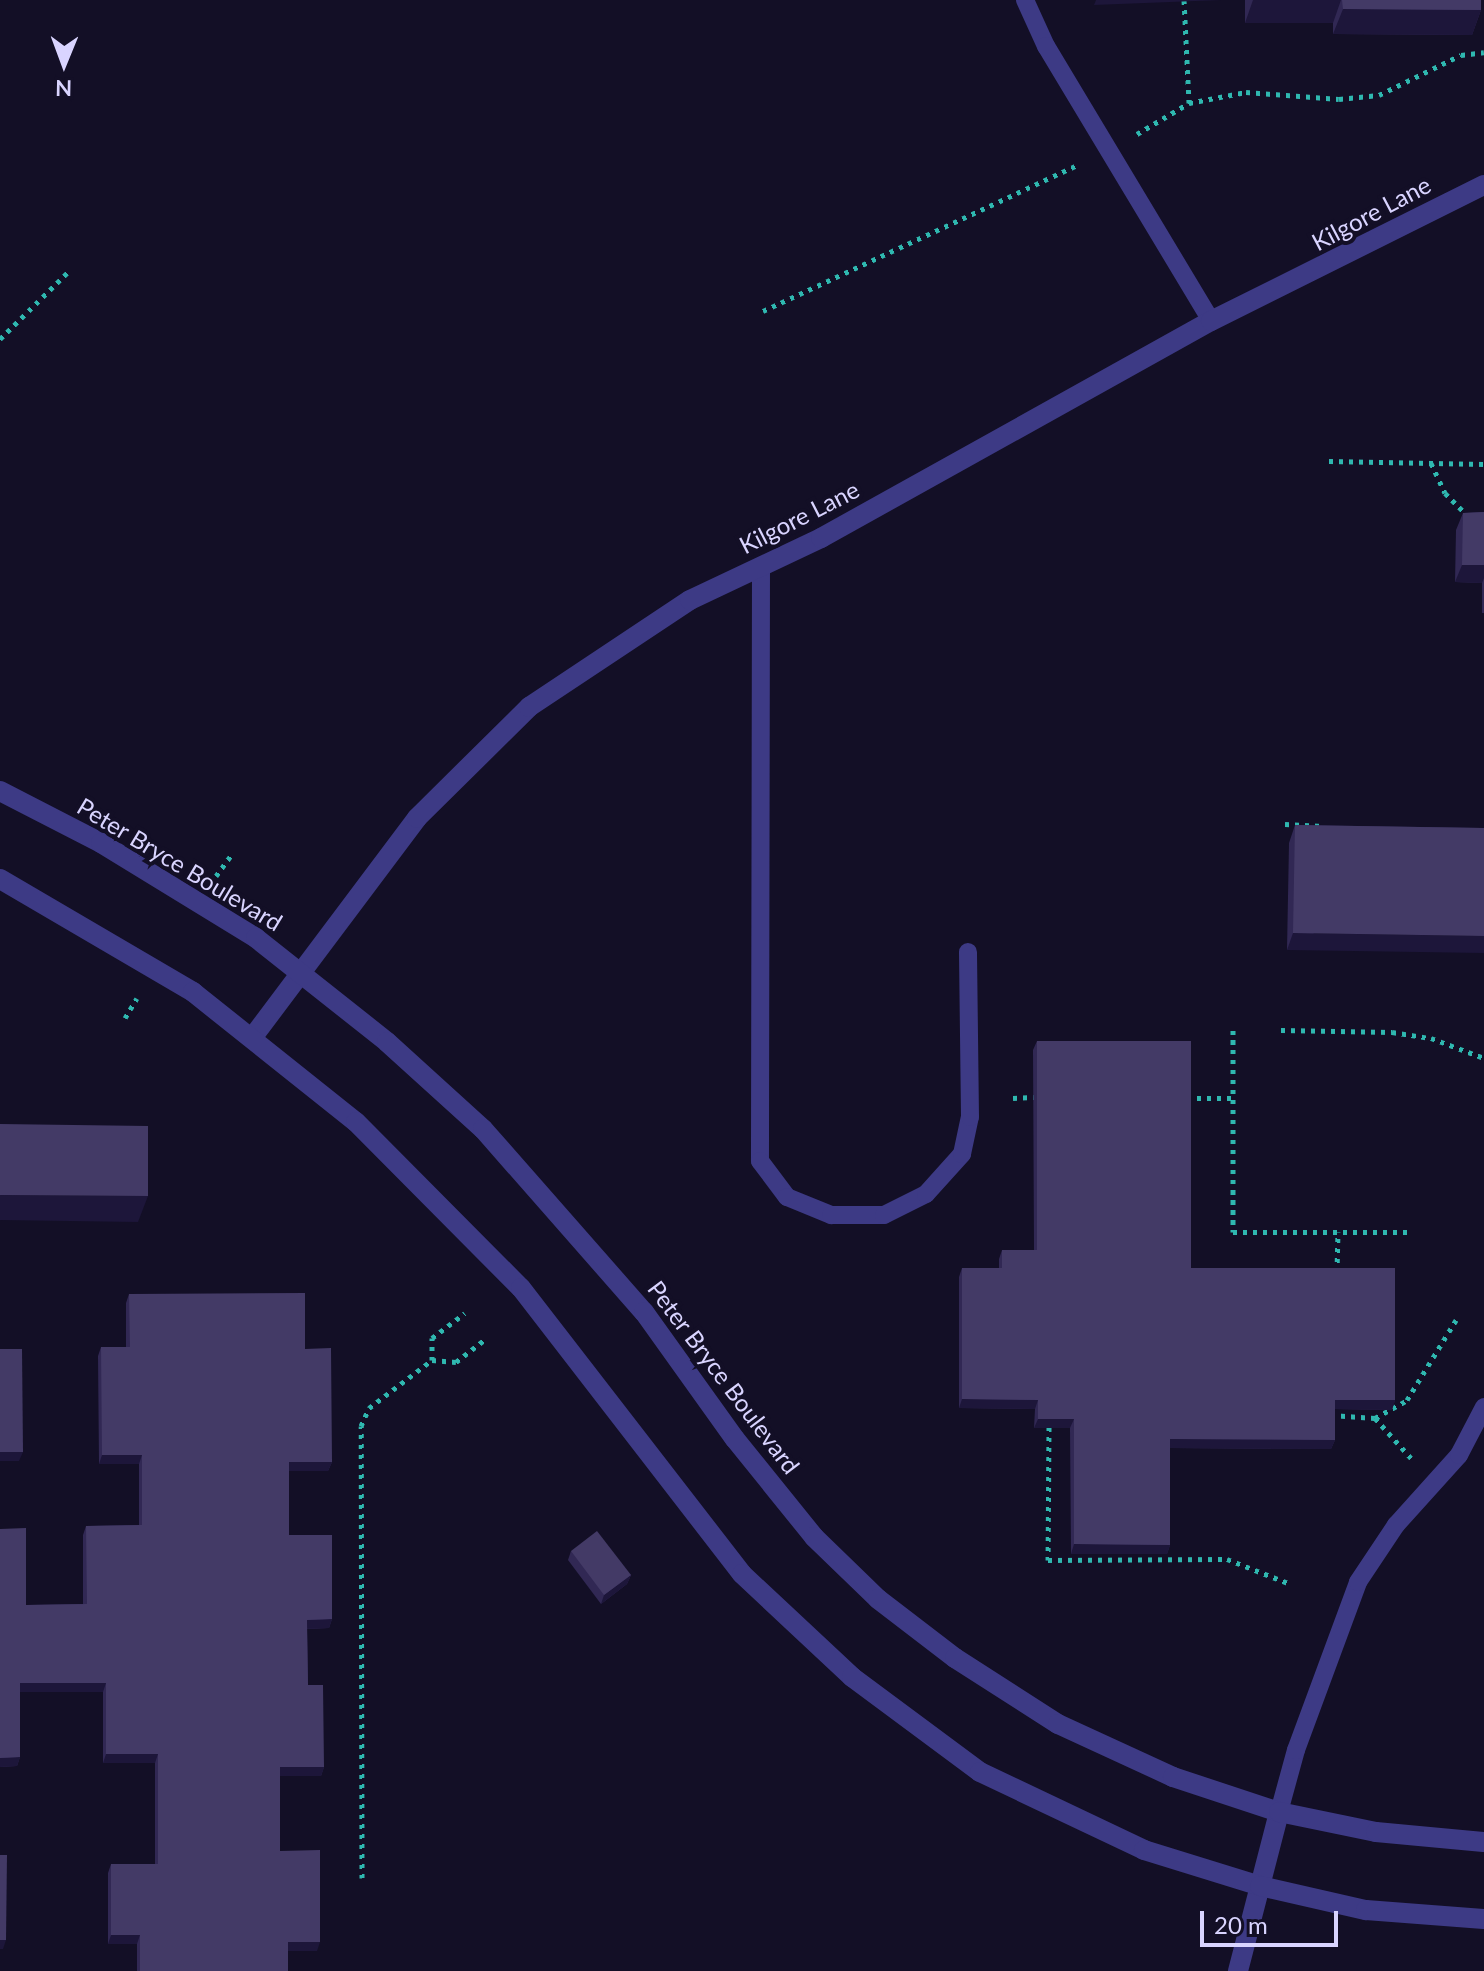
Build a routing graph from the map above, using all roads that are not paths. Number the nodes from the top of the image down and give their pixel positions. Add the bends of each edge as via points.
1 (1025, 0) edge
2 (1484, 185) edge
3 (1211, 321) junction
4 (761, 566) junction
5 (0, 791) edge
6 (0, 879) edge
7 (968, 952) dead end
8 (299, 970) junction
9 (252, 1038) junction
10 (1484, 1407) edge
11 (1279, 1812) junction
12 (1484, 1842) edge
13 (1260, 1886) junction
14 (1484, 1919) edge
15 (1238, 1971) edge

1 - 3 lane via 1046,46
2 - 3 street, Kilgore Lane
3 - 4 street, Kilgore Lane via 821,538
4 - 7 lane via 760,1161 787,1197 831,1215 884,1215 926,1194 962,1154 970,1117
4 - 8 street, Kilgore Lane via 690,600 529,707 417,818
5 - 8 street, Peter Bryce Boulevard via 199,900
6 - 9 street via 155,967
8 - 9 street, Kilgore Lane
8 - 11 street, Peter Bryce Boulevard via 483,1129 644,1312 814,1537 878,1599 955,1658 1058,1724 1173,1777
9 - 13 street via 356,1122 452,1213 585,1366 742,1574 852,1677 980,1772 1144,1850
10 - 11 lane via 1459,1455 1396,1525 1358,1582 1296,1750
11 - 12 street, Peter Bryce Boulevard via 1376,1832
11 - 13 street
13 - 14 street via 1366,1910
13 - 15 street

